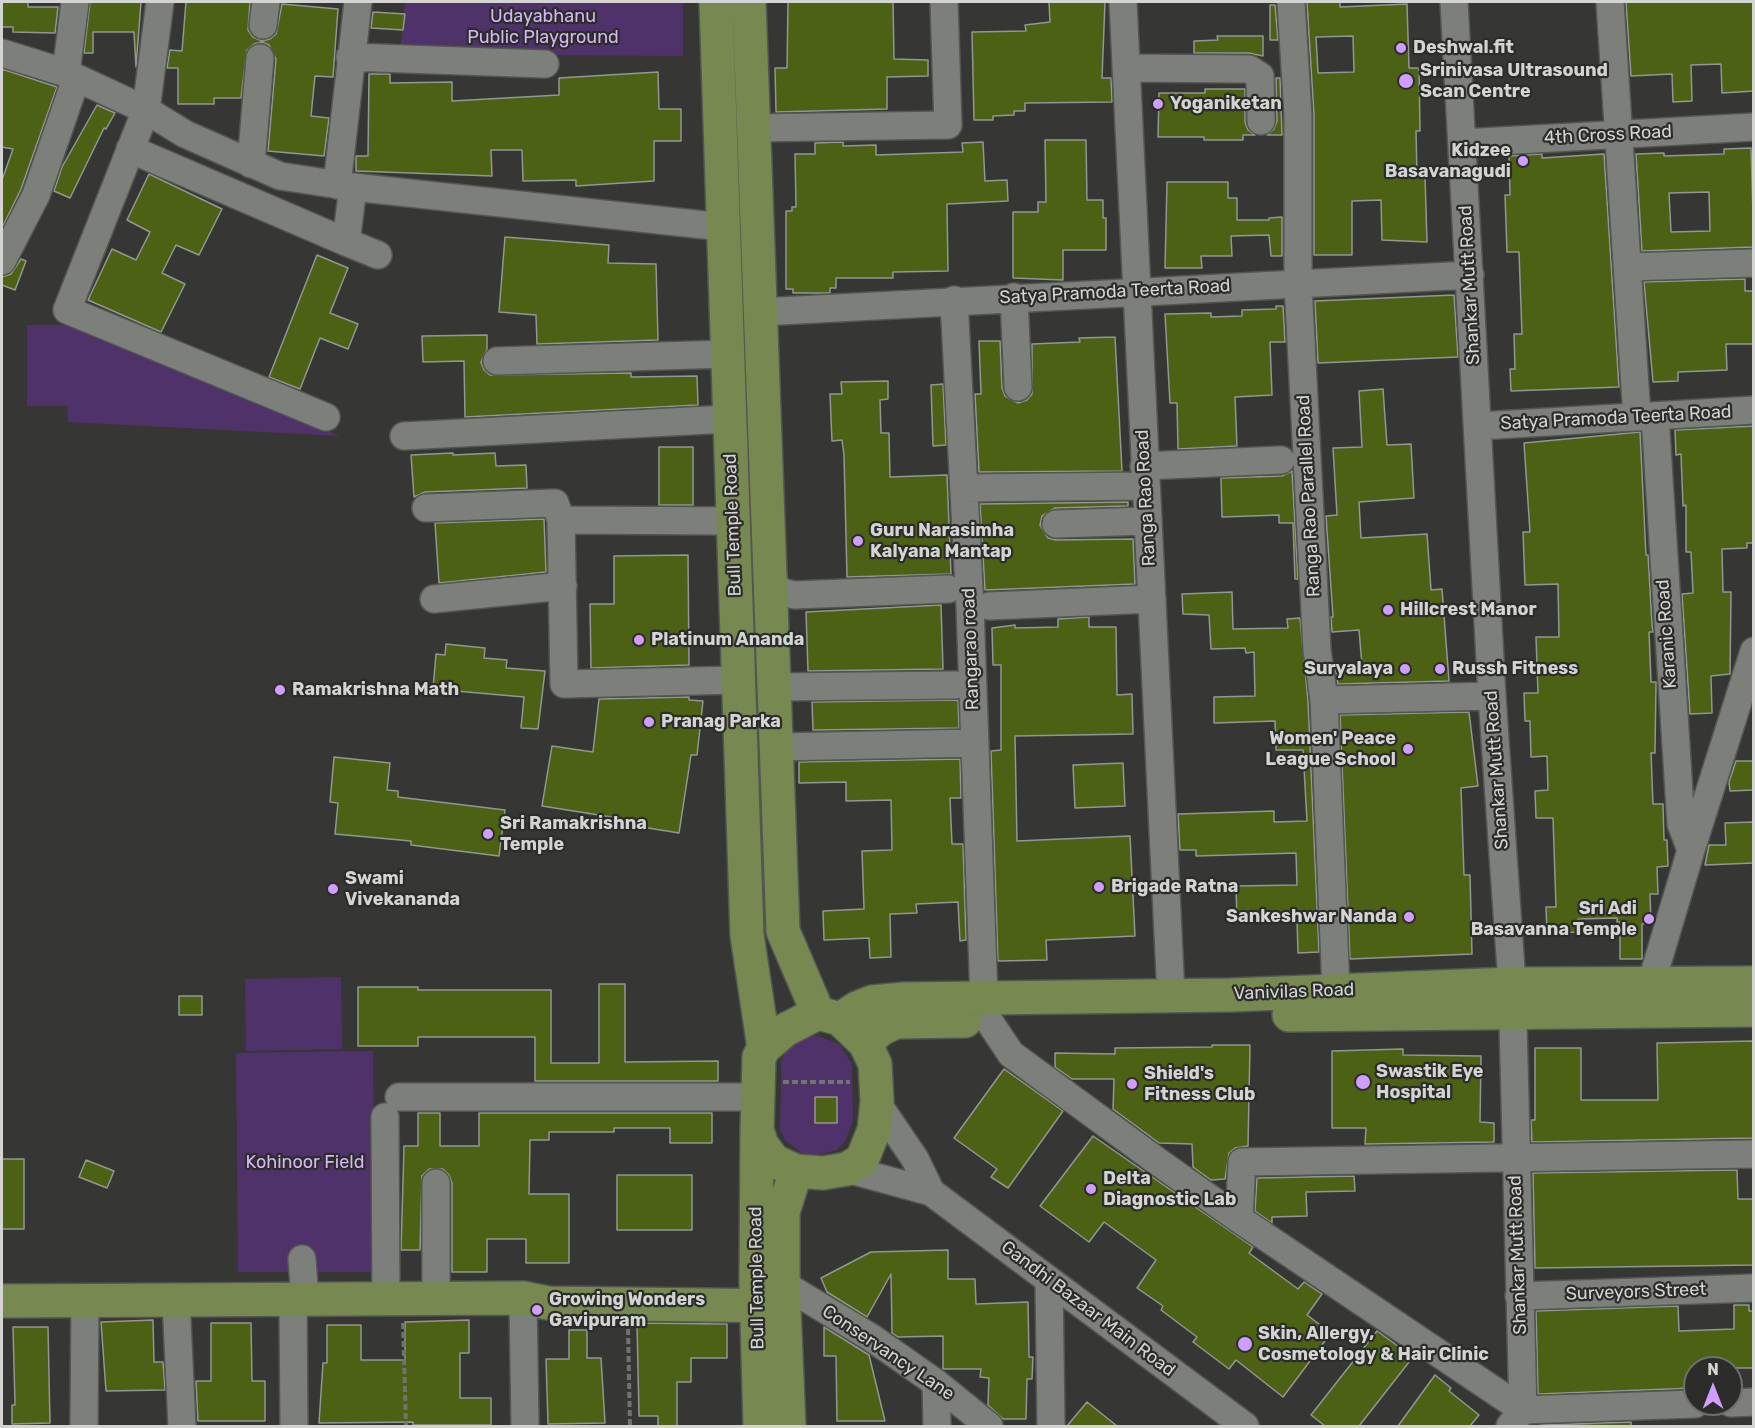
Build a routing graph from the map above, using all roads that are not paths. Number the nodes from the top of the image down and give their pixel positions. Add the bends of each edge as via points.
1 (75, 2) edge
2 (160, 2) edge
3 (358, 2) edge
4 (716, 2) edge
5 (749, 2) edge
6 (944, 2) edge
7 (1122, 2) edge
8 (1291, 2) edge
9 (1454, 2) edge
10 (1610, 2) edge
11 (2, 53) edge
12 (351, 57) junction
13 (261, 58) dead end
14 (545, 64) dead end
15 (1126, 68) junction
16 (71, 76) junction
17 (146, 110) junction
18 (1261, 121) dead end
19 (1754, 127) edge
20 (754, 128) junction
21 (1620, 134) junction
22 (1462, 143) junction
23 (130, 149) junction
24 (251, 164) junction
25 (345, 186) junction
26 (723, 227) junction
27 (346, 242) junction
28 (378, 255) dead end
29 (2, 261) edge
30 (1754, 263) edge
31 (1628, 267) junction
32 (1470, 275) junction
33 (1298, 284) junction
34 (1137, 292) junction
35 (1014, 297) junction
36 (954, 300) junction
37 (760, 312) junction
38 (727, 354) junction
39 (497, 361) dead end
40 (1018, 387) dead end
41 (1754, 410) edge
42 (1646, 416) junction
43 (326, 417) dead end
44 (728, 418) junction
45 (1479, 426) junction
46 (404, 436) dead end
47 (1281, 460) dead end
48 (1144, 476) junction
49 (964, 488) junction
50 (426, 508) dead end
51 (561, 520) junction
52 (733, 521) junction
53 (1147, 521) junction
54 (1056, 524) dead end
55 (770, 585) junction
56 (563, 586) junction
57 (948, 589) dead end
58 (1152, 599) junction
59 (434, 600) dead end
60 (990, 606) dead end
61 (1754, 651) edge
62 (738, 680) junction
63 (955, 686) dead end
64 (774, 687) junction
65 (1492, 696) junction
66 (1324, 700) junction
67 (975, 743) junction
68 (776, 747) junction
69 (1690, 850) junction
70 (1754, 982) edge
71 (1650, 984) junction
72 (1336, 990) junction
73 (1171, 995) junction
74 (1512, 998) junction
75 (987, 1009) junction
76 (1754, 1010) edge
77 (829, 1016) junction
78 (865, 1043) junction
79 (764, 1048) junction
80 (767, 1090) junction
81 (867, 1092) junction
82 (757, 1130) junction
83 (1754, 1154) edge
84 (1516, 1158) junction
85 (847, 1169) junction
86 (796, 1171) junction
87 (436, 1183) dead end
88 (931, 1192) junction
89 (1239, 1219) junction
90 (302, 1259) dead end
91 (1049, 1281) junction
92 (1754, 1288) edge
93 (770, 1294) junction
94 (1519, 1296) junction
95 (523, 1298) junction
96 (299, 1299) junction
97 (394, 1299) junction
98 (436, 1299) junction
99 (176, 1300) junction
100 (2, 1301) edge
101 (85, 1301) junction
102 (936, 1383) junction
103 (1683, 1405) edge
104 (1517, 1418) edge
105 (84, 1426) edge
106 (182, 1426) edge
107 (294, 1426) edge
108 (525, 1426) edge
109 (760, 1426) edge
110 (789, 1426) edge
111 (936, 1426) edge
112 (989, 1426) edge
113 (1051, 1426) edge
114 (1245, 1426) edge

1 - 16 street
2 - 17 street
3 - 12 street
4 - 26 main road, Bull Temple Road
5 - 20 main road, Bull Temple Road
6 - 20 street via 948,125
7 - 15 street, Ranga Rao Road
8 - 33 street, Ranga Rao Parallel Road via 1298,116
9 - 22 street, Shankar Mutt Road
10 - 21 street, Karanic Road
11 - 16 street
12 - 14 street
12 - 25 street
13 - 24 street
15 - 18 street via 1249,69 1260,76
15 - 34 street, Ranga Rao Road
16 - 17 street
16 - 29 street via 36,195
17 - 23 street
17 - 24 street via 185,134
19 - 21 street, 4th Cross Road
20 - 37 main road, Bull Temple Road
21 - 22 street, 4th Cross Road
21 - 31 street, Karanic Road
22 - 32 street, Shankar Mutt Road
23 - 27 street
23 - 43 street via 67,310
24 - 25 street via 280,176
25 - 26 street
25 - 27 street
26 - 38 main road, Bull Temple Road
27 - 28 street
30 - 31 street
31 - 42 street, Karanic Road
32 - 33 street, Satya Pramoda Teerta Road
32 - 45 street, Shankar Mutt Road
33 - 34 street, Satya Pramoda Teerta Road
33 - 66 street, Ranga Rao Parallel Road via 1317,650
34 - 35 street, Satya Pramoda Teerta Road
34 - 48 street, Ranga Rao Road
35 - 36 street, Satya Pramoda Teerta Road
35 - 40 street
36 - 37 street, Satya Pramoda Teerta Road
36 - 49 street, Rangarao road
37 - 55 main road, Bull Temple Road
38 - 39 street
38 - 44 main road, Bull Temple Road
41 - 42 street, Satya Pramoda Teerta Road
42 - 45 street, Satya Pramoda Teerta Road
42 - 69 street, Karanic Road via 1681,824
44 - 46 street
44 - 52 main road, Bull Temple Road
45 - 65 street, Shankar Mutt Road
47 - 48 street
48 - 49 street
48 - 53 street, Ranga Rao Road
49 - 67 street, Rangarao road
50 - 51 street via 555,503
51 - 52 street
51 - 56 street
52 - 62 main road, Bull Temple Road
53 - 54 street
53 - 58 street, Ranga Rao Road
55 - 57 street via 795,595
55 - 64 main road, Bull Temple Road
56 - 59 street
56 - 62 street via 564,684
58 - 60 street
58 - 73 street, Ranga Rao Road
61 - 69 street
62 - 79 main road, Bull Temple Road via 747,935
63 - 64 street
64 - 68 main road, Bull Temple Road
65 - 66 street
65 - 74 street, Shankar Mutt Road
66 - 72 street, Ranga Rao Parallel Road
67 - 68 street
67 - 75 street, Rangarao road
68 - 77 main road, Bull Temple Road via 783,931
69 - 71 street
70 - 71 main road, Vanivilas Road
71 - 74 main road, Vanivilas Road
72 - 73 main road, Vanivilas Road
72 - 74 main road, Vanivilas Road
73 - 75 main road, Vanivilas Road
74 - 75 main road, Vanivilas Road via 1228,1017
74 - 76 main road, Vanivilas Road
74 - 84 street, Shankar Mutt Road
75 - 77 main road, Vanivilas Road via 904,999 872,1002
75 - 78 main road via 896,1022
75 - 89 street via 1011,1054
77 - 78 main road
77 - 79 main road, Vanivilas Road via 785,1030
78 - 81 main road via 875,1064
79 - 80 main road, Bull Temple Road via 759,1057
80 - 82 main road
80 - 97 street via 392,1107
81 - 85 main road via 869,1146 862,1160
81 - 88 street via 915,1159
82 - 86 main road via 774,1161
82 - 93 main road, Bull Temple Road
83 - 84 street
84 - 89 street via 1242,1162
84 - 94 street, Shankar Mutt Road
85 - 86 main road via 823,1173
85 - 88 street
86 - 93 main road, Bull Temple Road via 783,1212
87 - 98 street
88 - 91 street, Gandhi Bazaar Main Road
89 - 104 street
90 - 96 street
91 - 113 street
91 - 114 street, Gandhi Bazaar Main Road
92 - 94 street, Surveyors Street
93 - 95 main road via 628,1304 548,1303
93 - 95 main road via 540,1289
93 - 102 street, Conservancy Lane via 872,1338
93 - 109 main road, Bull Temple Road
93 - 110 main road, Bull Temple Road
94 - 104 street, Shankar Mutt Road
95 - 98 main road
95 - 108 street
96 - 97 main road
96 - 99 main road
96 - 107 street
97 - 98 main road
99 - 101 main road
99 - 106 street
100 - 101 main road
101 - 105 street
102 - 111 street
102 - 112 street, Conservancy Lane
103 - 104 street

